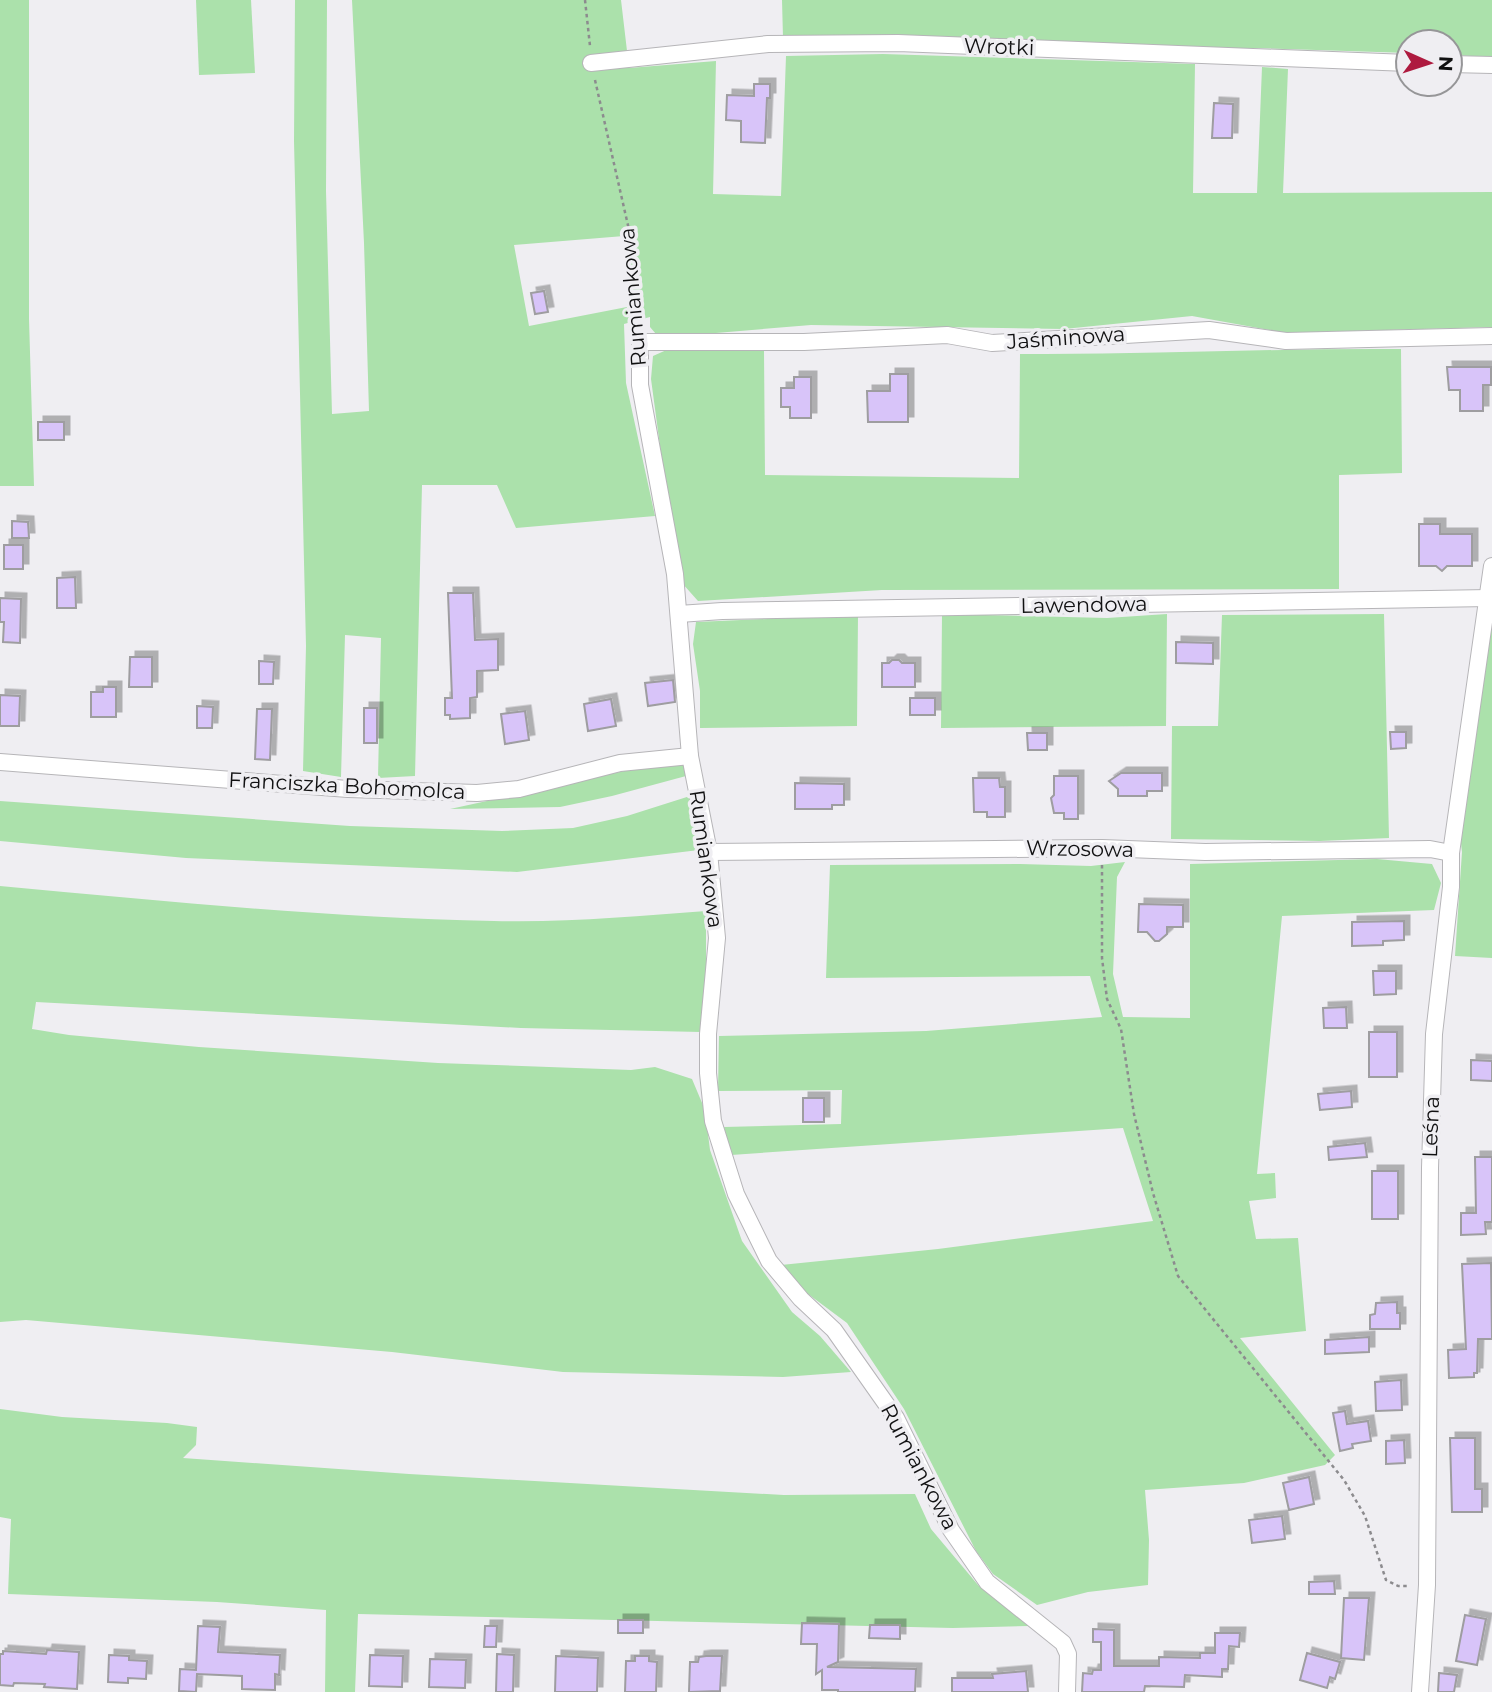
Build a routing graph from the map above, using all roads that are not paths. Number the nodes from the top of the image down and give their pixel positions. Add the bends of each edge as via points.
1 (1394, 61) edge
2 (592, 62) road end
3 (1464, 64) edge
4 (1492, 65) edge
5 (1492, 336) edge
6 (640, 342) joint
7 (1492, 566) edge
8 (1489, 598) junction
9 (679, 614) junction
10 (690, 756) junction
11 (0, 762) edge
12 (709, 852) junction
13 (1451, 853) junction
14 (1067, 1692) edge
15 (1420, 1692) edge

1 - 2 street, Wrotki via 898,43 768,44
3 - 4 street
5 - 6 street, Jaśminowa via 1286,341 1209,330 992,343 947,335 804,342
6 - 9 street, Rumiankowa via 640,385
7 - 8 street, Leśna
8 - 9 street, Lawendowa
8 - 13 street, Leśna
9 - 10 street, Rumiankowa
10 - 11 street, Franciszka Bohomolca via 620,763 519,789 477,793 348,789
10 - 12 street, Rumiankowa
12 - 13 street, Wrzosowa via 1102,848 1205,852 1430,849
12 - 14 street, Rumiankowa via 717,938 708,1073 713,1121 736,1194 769,1261 834,1330 896,1418 951,1530 987,1582 1063,1643 1068,1654
13 - 15 street, Leśna via 1434,1034 1427,1586

